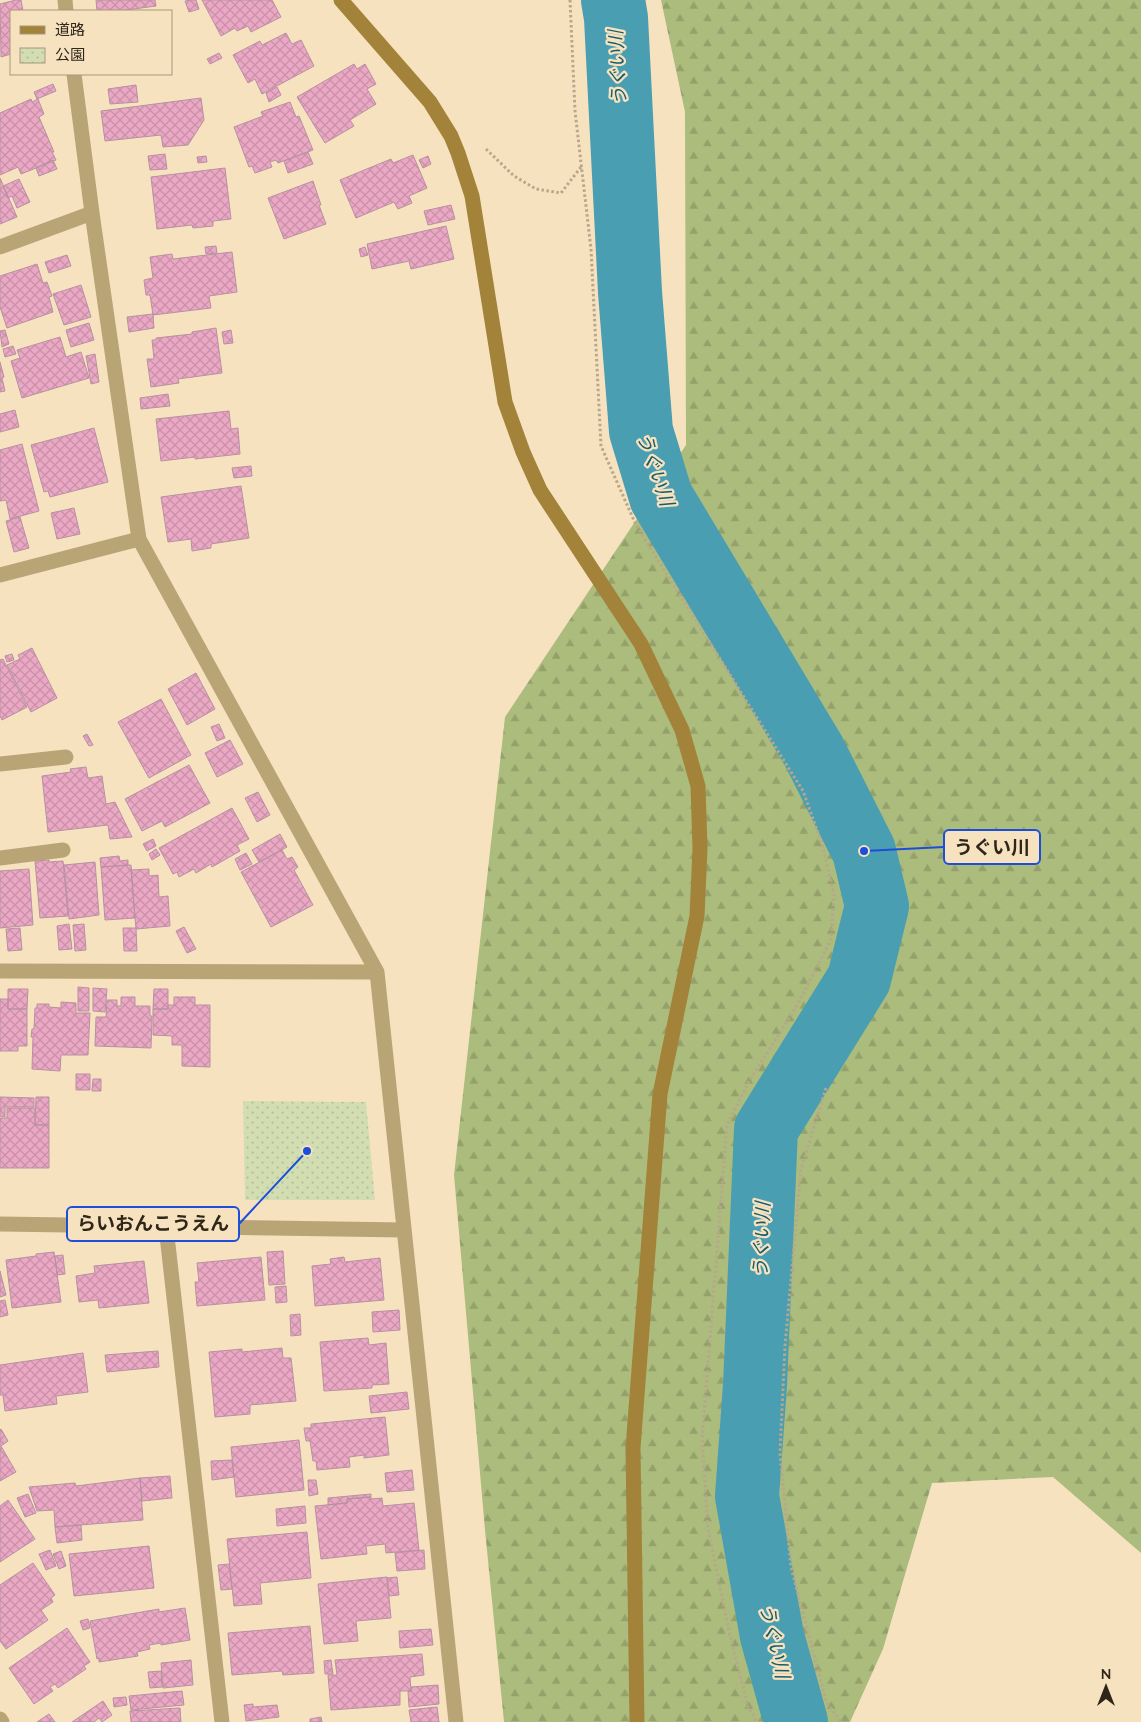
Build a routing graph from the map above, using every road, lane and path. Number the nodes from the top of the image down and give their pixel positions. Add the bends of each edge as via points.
1 (341, 0) edge
2 (74, 75) edge
3 (451, 136) junction
4 (582, 166) dead end
5 (92, 213) junction
6 (0, 247) edge
7 (140, 540) junction
8 (0, 575) edge
9 (66, 757) dead end
10 (0, 764) edge
11 (63, 850) dead end
12 (0, 858) edge
13 (0, 970) edge
14 (377, 972) junction
15 (826, 1088) dead end
16 (0, 1224) edge
17 (166, 1227) junction
18 (404, 1230) junction
19 (222, 1722) edge
20 (456, 1722) edge
21 (637, 1722) edge
22 (841, 1722) edge

1 - 3 street via 430,102
2 - 5 street
3 - 4 path via 474,136 514,176 536,189 561,194
3 - 21 street via 472,196 505,402 523,452 540,490 641,644 682,730 698,786 697,916 660,1094 634,1438
5 - 6 street
5 - 7 street
7 - 8 street
7 - 14 street
9 - 10 street
11 - 12 street
13 - 14 street
14 - 18 street
15 - 22 path via 801,1169 785,1346 780,1453 792,1568 826,1701
16 - 17 street
17 - 18 street
17 - 19 street
18 - 20 street

